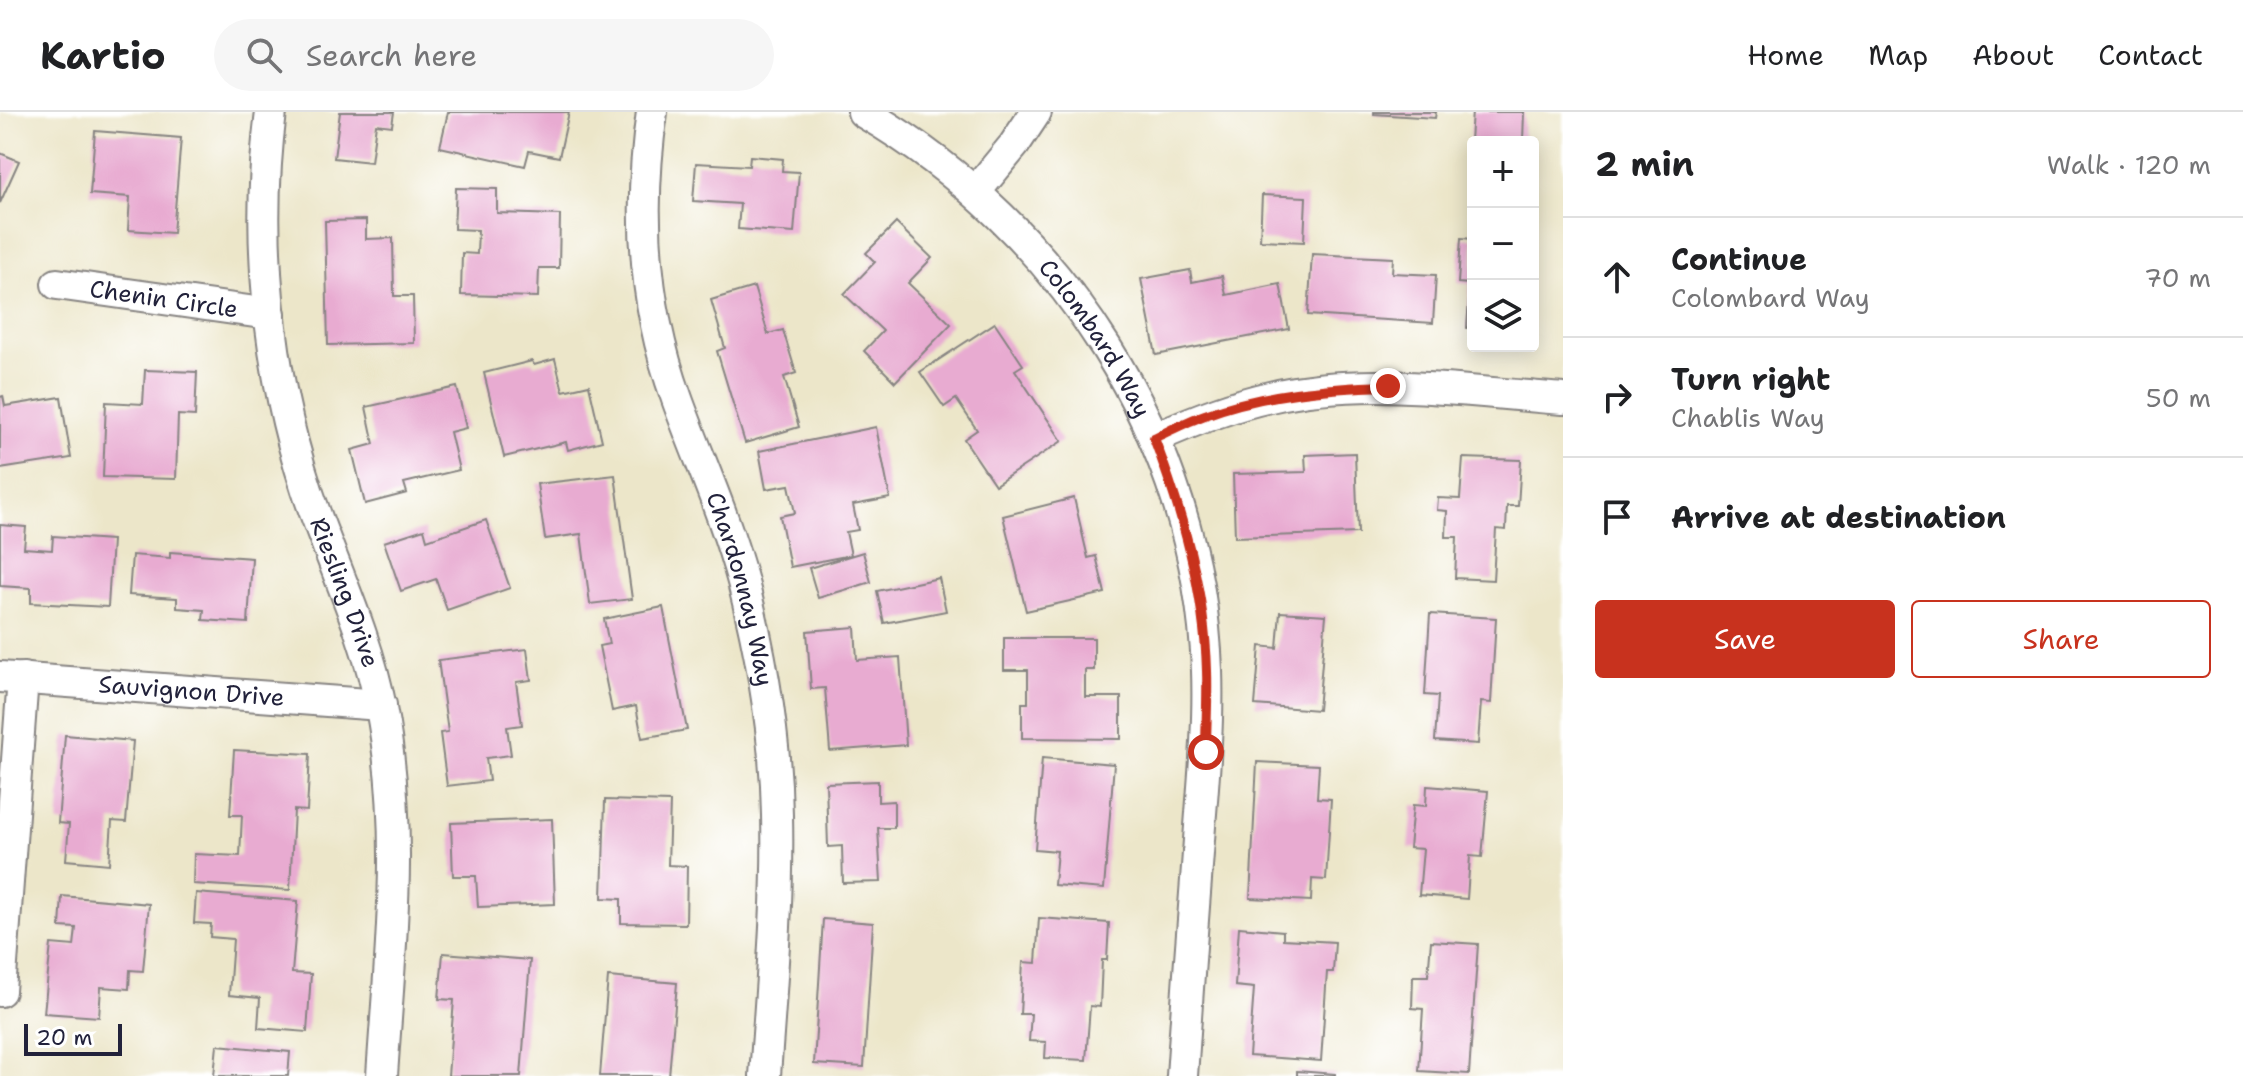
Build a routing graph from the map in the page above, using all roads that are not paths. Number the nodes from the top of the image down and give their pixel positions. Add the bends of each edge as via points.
1 (271, 112) edge
2 (652, 112) edge
3 (863, 112) edge
4 (1036, 112) edge
5 (976, 191) junction
6 (57, 284) dead end
7 (270, 314) junction
8 (1563, 399) edge
9 (1154, 438) junction
10 (11, 678) edge
11 (381, 705) junction
12 (0, 991) edge
13 (382, 1076) edge
14 (765, 1076) edge
15 (1182, 1076) edge

1 - 7 street, Riesling Drive via 264,214
2 - 14 street, Chardonnay Way via 643,229 650,296 662,352 743,582 774,761 775,926
3 - 5 street, Colombard Way
4 - 5 street
5 - 9 street, Colombard Way via 1030,244 1082,308 1120,367
6 - 7 street, Chenin Circle
7 - 11 street, Riesling Drive via 285,408 306,486
8 - 9 street via 1388,386 1329,388 1271,396 1206,415
9 - 15 street, Colombard Way via 1176,496 1198,588 1207,670 1206,752
10 - 11 street, Sauvignon Drive
10 - 12 street
11 - 13 street, Riesling Drive via 394,792 396,861

